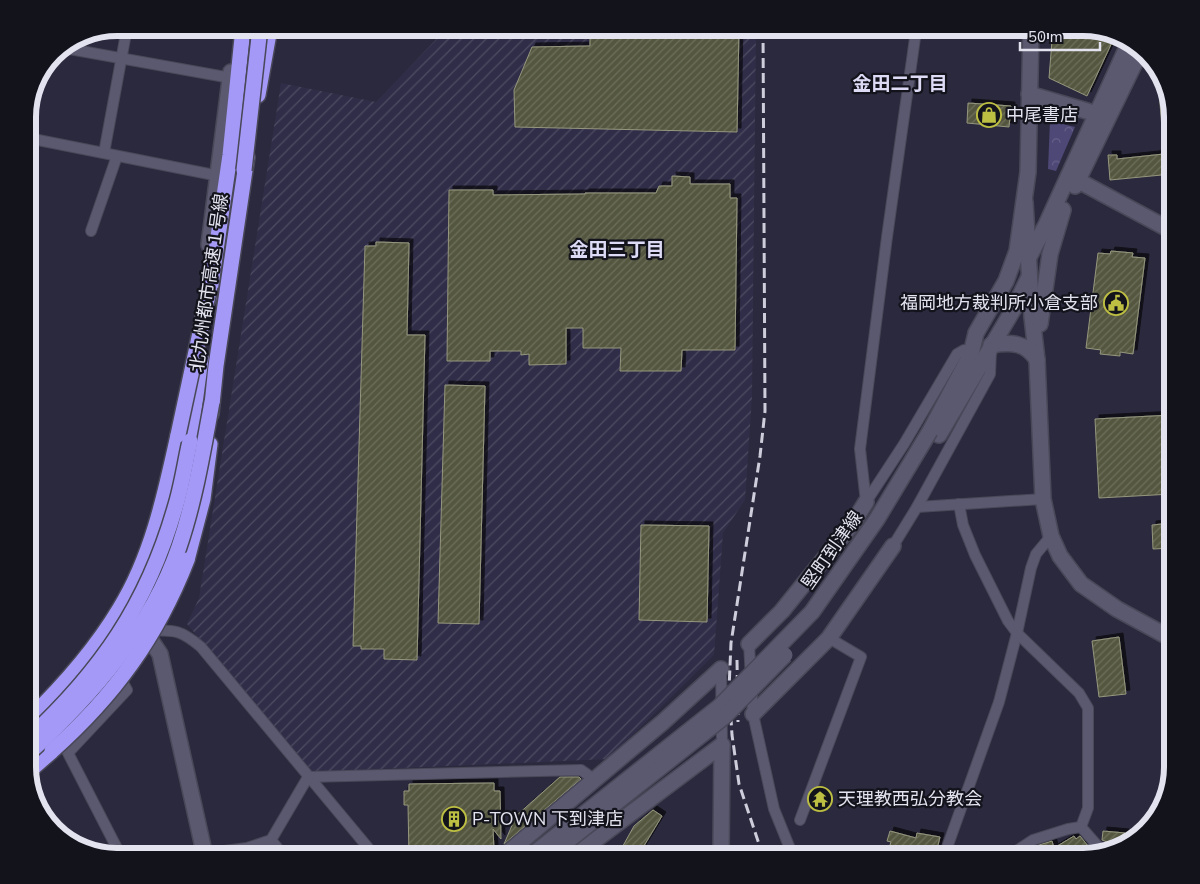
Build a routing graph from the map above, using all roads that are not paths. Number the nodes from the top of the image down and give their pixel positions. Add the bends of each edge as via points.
1 (126, 36) edge
2 (235, 36) edge
3 (242, 36) edge
4 (251, 36) edge
5 (259, 36) edge
6 (263, 36) edge
7 (269, 36) edge
8 (915, 36) edge
9 (1031, 36) edge
10 (1126, 49) edge
11 (73, 50) edge
12 (122, 58) junction
13 (1137, 58) edge
14 (230, 78) junction
15 (1029, 94) junction
16 (1097, 114) junction
17 (36, 140) edge
18 (104, 154) junction
19 (230, 155) junction
20 (117, 156) junction
21 (244, 170) junction
22 (1028, 172) junction
23 (219, 176) junction
24 (1078, 180) junction
25 (1025, 204) junction
26 (1063, 210) junction
27 (1040, 224) junction
28 (1164, 227) edge
29 (91, 231) dead end
30 (1034, 255) junction
31 (1034, 280) junction
32 (1014, 284) junction
33 (210, 286) junction
34 (1040, 320) junction
35 (991, 345) junction
36 (971, 354) junction
37 (1038, 360) junction
38 (212, 402) junction
39 (935, 433) junction
40 (1043, 499) junction
41 (866, 502) junction
42 (960, 504) junction
43 (917, 506) junction
44 (1051, 536) junction
45 (893, 546) joint
46 (128, 611) junction
47 (146, 632) junction
48 (1017, 633) junction
49 (1164, 635) edge
50 (829, 638) junction
51 (749, 644) joint
52 (721, 669) joint
53 (116, 672) junction
54 (36, 711) edge
55 (753, 714) junction
56 (36, 720) edge
57 (36, 731) edge
58 (722, 745) junction
59 (36, 746) edge
60 (36, 758) edge
61 (36, 765) edge
62 (308, 777) junction
63 (595, 780) junction
64 (800, 820) dead end
65 (1081, 827) junction
66 (271, 840) junction
67 (1098, 846) edge
68 (117, 848) edge
69 (203, 848) edge
70 (247, 848) edge
71 (278, 848) edge
72 (368, 848) edge
73 (514, 848) edge
74 (541, 848) edge
75 (559, 848) edge
76 (585, 848) edge
77 (722, 848) edge
78 (790, 848) edge
79 (947, 848) edge
80 (1020, 848) edge

1 - 12 street
2 - 14 street
3 - 19 highway, 北九州都市高速１号線
4 - 19 highway, 北九州都市高速１号線
5 - 21 highway, 北九州都市高速１号線, bridge
6 - 47 street via 245,132 202,435 180,535
7 - 21 highway, 北九州都市高速１号線, bridge
8 - 41 street via 860,449
9 - 15 street, 堅町到津線
10 - 16 street
11 - 12 street
12 - 14 street
12 - 18 street
13 - 24 street
14 - 23 street
15 - 16 street
15 - 22 street, 堅町到津線
16 - 27 street
17 - 18 street
18 - 20 street
19 - 33 highway, 北九州都市高速１号線
20 - 23 street
20 - 29 street
21 - 38 highway, 北九州都市高速１号線
22 - 25 street, 堅町到津線
22 - 27 street, 堅町到津線
23 - 46 street via 180,454 162,533
24 - 26 street
24 - 28 street
25 - 27 street via 1028,214
25 - 30 street
25 - 36 street, 堅町到津線 via 1013,265 976,333
26 - 27 street via 1058,216
26 - 30 street
26 - 34 street via 1050,254
27 - 30 street, 堅町到津線
30 - 31 street, 堅町到津線
30 - 32 street
31 - 32 street via 1022,278
31 - 34 street
31 - 35 street, 堅町到津線
31 - 37 street
32 - 36 street
33 - 54 highway, bridge via 169,476 150,545 121,608 62,685
33 - 57 highway, bridge via 190,440 167,535 145,591 130,618 93,671
34 - 37 street
35 - 37 street via 1018,344 1030,350
35 - 39 street, 堅町到津線
35 - 43 street via 990,374
36 - 39 street, 堅町到津線
36 - 41 street via 964,350 957,354
37 - 40 street
38 - 59 highway, bridge via 188,520 155,600 101,679
38 - 61 highway, bridge via 204,499 174,593 127,671 88,718
39 - 74 street, 堅町到津線, bridge via 812,612 718,707
39 - 75 street, 堅町到津線, bridge via 886,525 820,618 724,717
40 - 42 street
40 - 44 street
41 - 51 street via 853,523 782,611
42 - 43 street
42 - 48 street via 974,555
43 - 45 street
44 - 48 street via 1036,554 1031,568
44 - 49 street via 1069,570 1085,588
45 - 50 street
46 - 47 street
46 - 56 street via 109,640 62,696
47 - 53 street
47 - 62 street via 170,630 190,637
47 - 69 street via 160,654
48 - 65 street via 1079,693 1088,708 1088,808
48 - 79 street via 999,702
50 - 55 street
50 - 64 street via 862,657
51 - 55 street
52 - 58 street
52 - 63 street
53 - 60 street
53 - 68 street via 127,690 68,753
55 - 78 street via 774,809
58 - 76 street
58 - 77 street
62 - 63 street via 581,770
62 - 66 street
62 - 72 street
63 - 73 street
65 - 67 street
65 - 80 street via 1032,840
66 - 70 street
66 - 71 street

